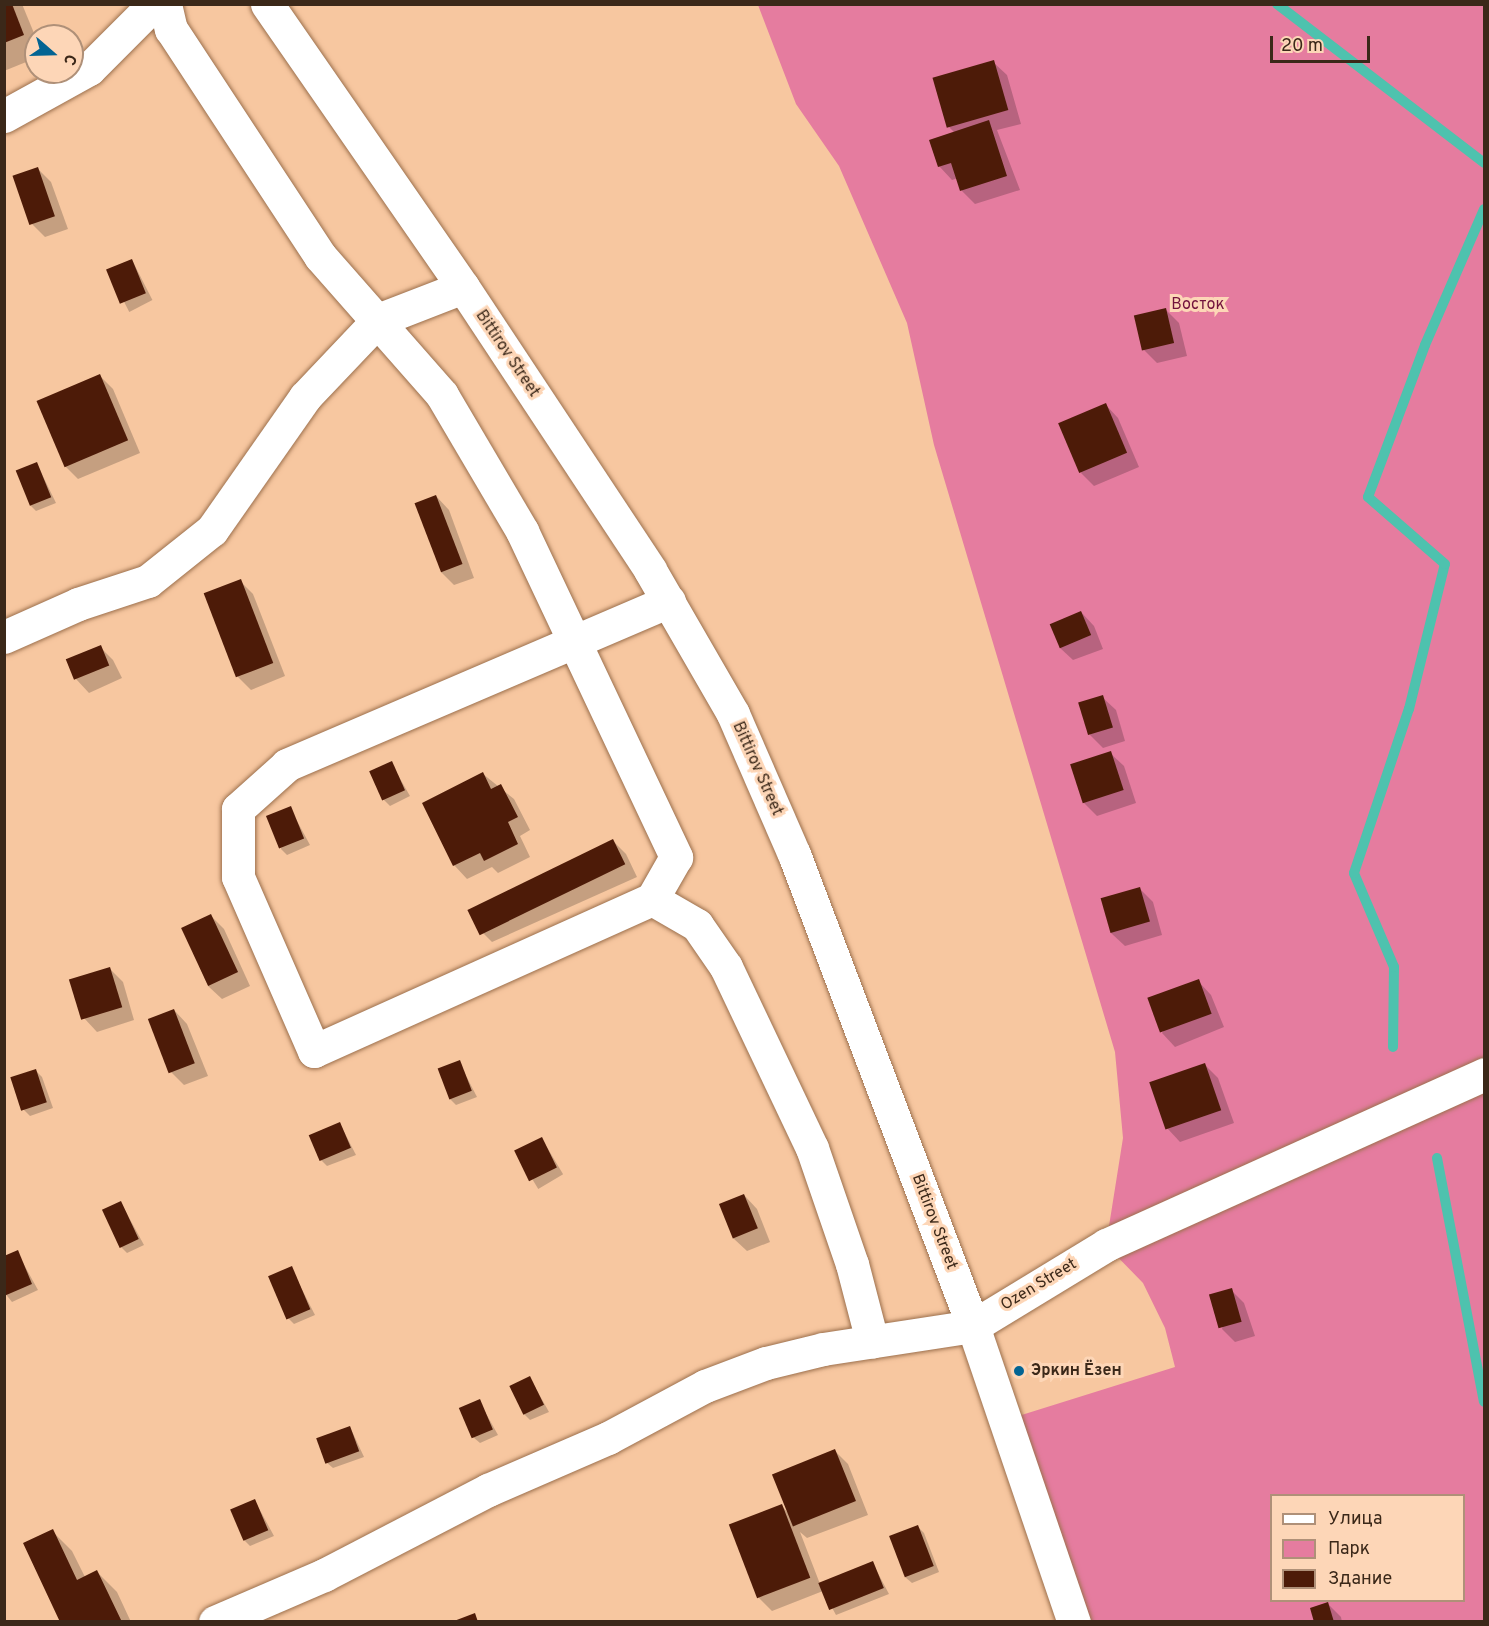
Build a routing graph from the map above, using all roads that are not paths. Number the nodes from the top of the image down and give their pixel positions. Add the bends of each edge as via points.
1 (154, 4) edge
2 (165, 4) edge
3 (267, 4) edge
4 (4, 116) edge
5 (463, 288) junction
6 (378, 320) junction
7 (669, 601) junction
8 (4, 638) edge
9 (573, 641) junction
10 (652, 899) junction
11 (1485, 1074) edge
12 (973, 1326) junction
13 (872, 1341) junction
14 (215, 1622) edge
15 (1074, 1622) edge

1 - 4 street via 89,69
2 - 6 street via 171,29 320,256
3 - 5 street, Bittirov Street
5 - 6 street
5 - 7 street, Bittirov Street
6 - 8 street via 305,397 213,530 147,581 78,604
6 - 9 street via 447,404 522,531
7 - 9 street
7 - 12 street, Bittirov Street via 733,714 785,833
9 - 10 street via 676,857
9 - 10 street via 287,765 238,809 238,877 314,1051
10 - 13 street via 698,925 726,967 812,1149 852,1264
11 - 12 street, Ozen Street via 1106,1245
12 - 13 street
12 - 15 street, Bittirov Street
13 - 14 street via 766,1363 705,1386 608,1438 488,1490 324,1575

